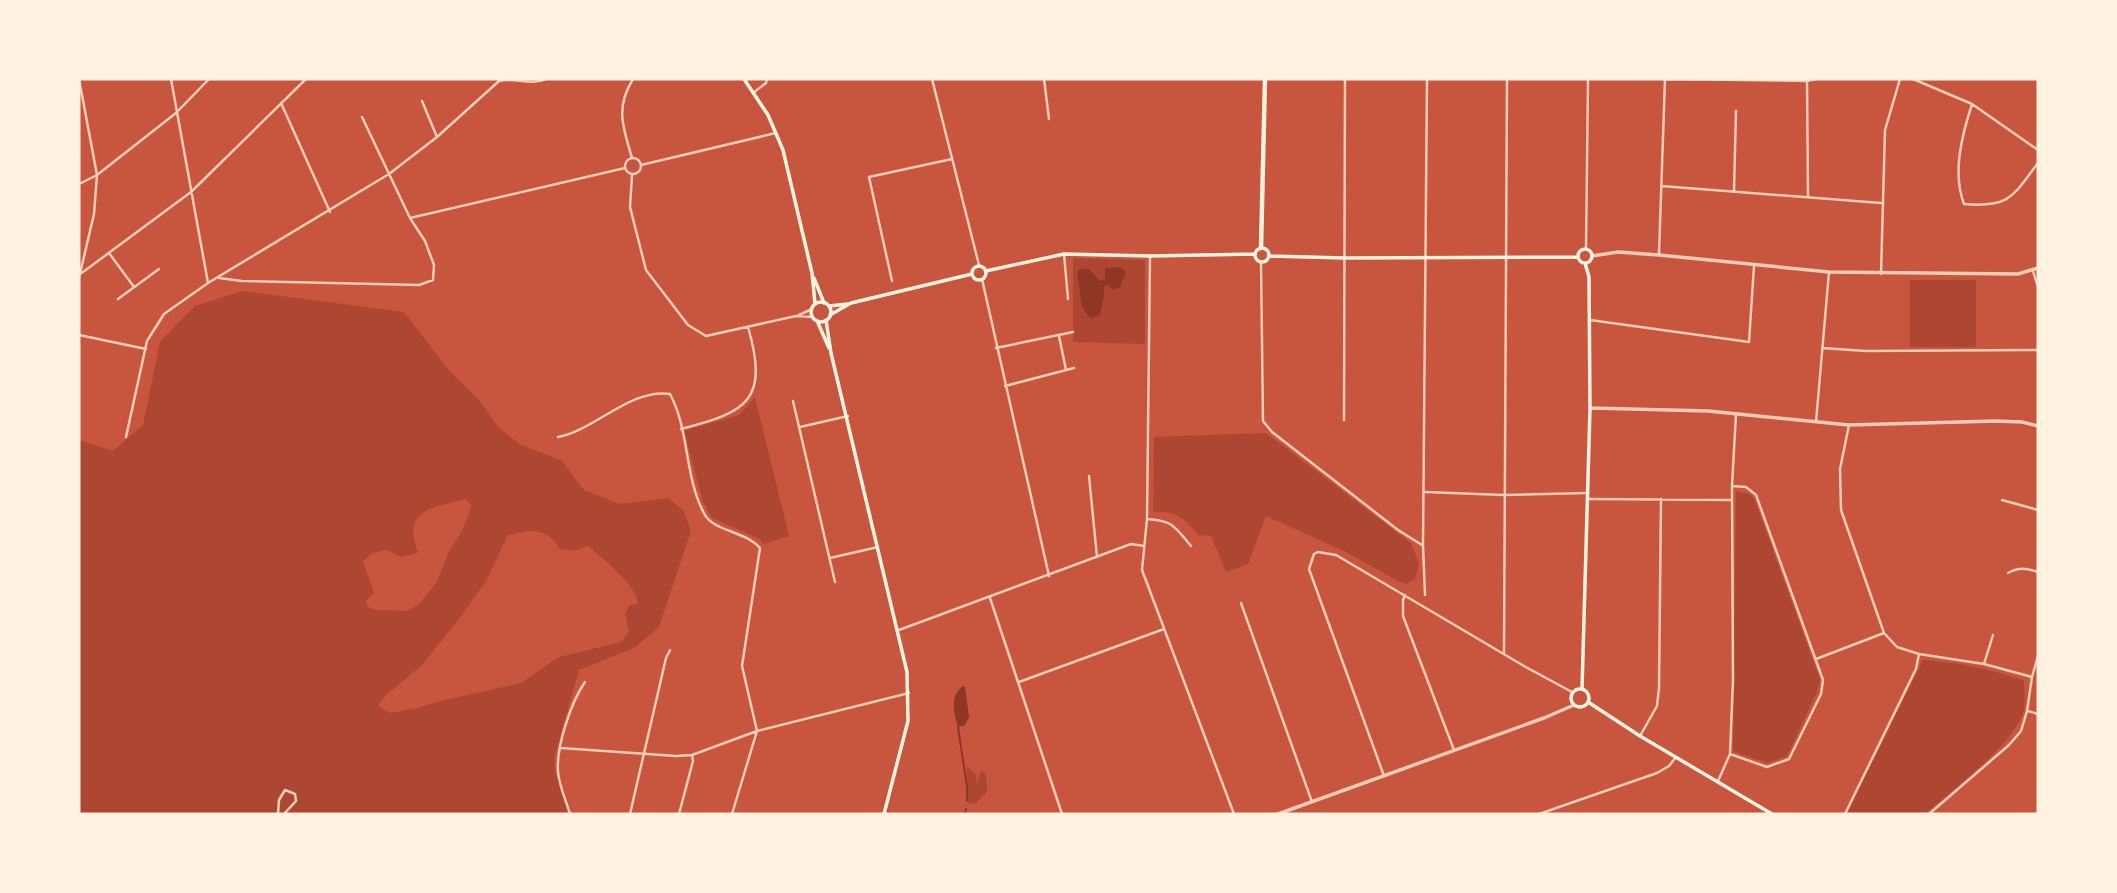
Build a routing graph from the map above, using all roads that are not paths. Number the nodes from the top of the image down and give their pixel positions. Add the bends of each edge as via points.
1 (79, 79) edge
2 (171, 79) edge
3 (209, 79) edge
4 (306, 79) edge
5 (546, 79) edge
6 (633, 79) edge
7 (744, 79) edge
8 (767, 79) edge
9 (932, 79) edge
10 (1044, 79) edge
11 (1265, 79) edge
12 (1345, 79) edge
13 (1427, 79) edge
14 (1507, 79) edge
15 (1588, 79) edge
16 (1664, 79) edge
17 (1816, 79) edge
18 (1900, 79) edge
19 (1913, 79) edge
20 (1757, 80) edge
21 (1807, 81) junction
22 (754, 93) junction
23 (422, 101) dead end
24 (281, 102) junction
25 (1972, 104) junction
26 (1736, 111) dead end
27 (176, 113) junction
28 (362, 117) dead end
29 (1049, 119) dead end
30 (776, 133) junction
31 (437, 137) junction
32 (2038, 150) edge
33 (632, 158) junction
34 (952, 159) junction
35 (2038, 163) edge
36 (641, 165) junction
37 (625, 168) junction
38 (389, 174) junction
39 (97, 175) junction
40 (632, 175) junction
41 (79, 184) edge
42 (1661, 186) junction
43 (1734, 191) junction
44 (191, 192) junction
45 (1808, 197) junction
46 (1881, 203) junction
47 (330, 212) junction
48 (410, 218) junction
49 (1261, 248) junction
50 (1586, 249) junction
51 (109, 253) junction
52 (1064, 254) junction
53 (1255, 254) junction
54 (1659, 255) junction
55 (1150, 256) junction
56 (1269, 256) junction
57 (1592, 256) junction
58 (1426, 257) junction
59 (1507, 257) junction
60 (1578, 257) junction
61 (1344, 258) junction
62 (1261, 262) junction
63 (1586, 263) junction
64 (979, 265) junction
65 (1754, 266) junction
66 (159, 269) dead end
67 (2036, 269) edge
68 (986, 271) junction
69 (1829, 272) junction
70 (812, 273) junction
71 (972, 274) junction
72 (1881, 274) junction
73 (79, 277) edge
74 (217, 278) junction
75 (982, 279) junction
76 (892, 281) dead end
77 (208, 283) junction
78 (134, 287) junction
79 (2038, 287) edge
80 (118, 299) dead end
81 (1068, 299) dead end
82 (824, 303) junction
83 (851, 303) junction
84 (816, 304) junction
85 (829, 306) junction
86 (812, 309) junction
87 (830, 315) junction
88 (796, 316) junction
89 (813, 317) junction
90 (826, 320) junction
91 (1590, 320) junction
92 (818, 321) junction
93 (748, 327) junction
94 (1073, 332) dead end
95 (79, 335) edge
96 (1059, 335) junction
97 (996, 348) junction
98 (1822, 348) junction
99 (146, 349) junction
100 (2038, 351) edge
101 (831, 353) junction
102 (1074, 368) dead end
103 (1066, 370) junction
104 (1005, 386) junction
105 (793, 401) dead end
106 (1590, 408) junction
107 (1736, 414) junction
108 (848, 416) junction
109 (1344, 420) dead end
110 (1816, 422) junction
111 (1849, 425) junction
112 (2038, 426) edge
113 (800, 428) junction
114 (681, 429) junction
115 (126, 437) dead end
116 (558, 437) dead end
117 (1088, 476) dead end
118 (1732, 486) junction
119 (1425, 492) junction
120 (1504, 495) junction
121 (1587, 496) junction
122 (1661, 499) junction
123 (1732, 500) junction
124 (2002, 500) dead end
125 (2038, 510) edge
126 (1147, 519) junction
127 (1423, 545) junction
128 (1144, 546) junction
129 (1191, 546) dead end
130 (878, 547) junction
131 (830, 558) junction
132 (1098, 558) junction
133 (2038, 572) edge
134 (2008, 573) dead end
135 (1049, 576) junction
136 (835, 582) dead end
137 (1405, 595) junction
138 (1425, 595) dead end
139 (990, 598) junction
140 (1241, 603) dead end
141 (1164, 629) junction
142 (899, 630) junction
143 (1884, 633) junction
144 (1993, 635) dead end
145 (670, 650) dead end
146 (1504, 654) junction
147 (1919, 654) junction
148 (2038, 656) edge
149 (1816, 659) junction
150 (1984, 664) junction
151 (2032, 677) junction
152 (585, 682) dead end
153 (1018, 682) junction
154 (1582, 689) junction
155 (1573, 692) junction
156 (909, 693) junction
157 (1588, 702) junction
158 (1574, 705) junction
159 (2027, 711) junction
160 (2038, 714) edge
161 (757, 731) junction
162 (1640, 736) junction
163 (561, 748) junction
164 (1454, 750) junction
165 (644, 754) junction
166 (1730, 754) junction
167 (692, 755) junction
168 (1676, 757) junction
169 (1384, 776) junction
170 (1718, 782) junction
171 (1312, 802) junction
172 (278, 814) edge
173 (284, 814) edge
174 (570, 814) edge
175 (631, 814) edge
176 (679, 814) edge
177 (732, 814) edge
178 (884, 814) edge
179 (1062, 814) edge
180 (1234, 814) edge
181 (1278, 814) edge
182 (1539, 814) edge
183 (1772, 814) edge
184 (1845, 814) edge
185 (1929, 814) edge

1 - 39 street
2 - 27 street
3 - 27 street
4 - 24 street
5 - 31 street via 499,81
6 - 33 street via 621,107
7 - 22 main road
8 - 22 street
9 - 34 street
10 - 29 street
11 - 49 main road
12 - 61 street
13 - 58 street
14 - 59 street
15 - 50 street
16 - 20 street
16 - 42 street
17 - 21 street
18 - 46 street via 1885,130
19 - 25 street
20 - 21 street
21 - 45 street
22 - 30 main road
23 - 31 street
24 - 44 street
24 - 47 street
25 - 32 street
25 - 35 street via 1962,137 1959,190 1964,204 2003,203
26 - 43 street
27 - 39 street
27 - 44 street
28 - 38 street
30 - 36 street
30 - 70 main road
31 - 38 street
33 - 36 street
33 - 37 street
34 - 64 street
34 - 76 street via 869,177
36 - 40 street
37 - 40 street
37 - 48 street
38 - 47 street
38 - 48 street
39 - 41 street
39 - 73 street via 94,214
40 - 93 street via 630,207 646,270 688,325 701,334
42 - 43 street
42 - 54 street
43 - 45 street
44 - 51 street
44 - 77 street
45 - 46 street
46 - 72 street
47 - 74 street
48 - 74 street via 434,265 430,283
49 - 53 main road
49 - 56 main road
50 - 57 main road
50 - 60 main road
51 - 73 street
51 - 78 street
52 - 55 main road
52 - 68 main road
52 - 81 street
53 - 55 main road
53 - 62 main road
54 - 57 street
54 - 65 street
55 - 126 street
56 - 61 main road
56 - 62 main road
57 - 63 main road
58 - 59 main road
58 - 61 main road
58 - 119 street
59 - 60 main road
59 - 120 street
60 - 63 main road
61 - 109 street
62 - 127 street via 1263,421
63 - 91 main road
64 - 68 main road
64 - 71 main road
65 - 69 street
65 - 91 street via 1749,342
66 - 78 street
67 - 72 street via 2018,274
67 - 79 street
68 - 75 main road
69 - 72 street
69 - 98 street
70 - 82 main road
70 - 84 main road
71 - 75 main road
71 - 83 main road
74 - 77 street
75 - 97 street
77 - 99 street via 164,314
78 - 80 street
82 - 84 main road
82 - 85 main road
83 - 85 main road
83 - 87 main road
84 - 86 main road
85 - 87 main road
86 - 88 street
86 - 89 main road
87 - 90 main road
88 - 89 street
88 - 93 street
89 - 92 main road
90 - 92 main road
90 - 101 main road
91 - 106 main road
92 - 101 main road
93 - 114 street via 757,360 756,378 744,404 723,417
94 - 96 street
95 - 99 street
96 - 97 street
96 - 103 street
97 - 104 street
98 - 100 street
98 - 110 street
99 - 115 street
101 - 108 main road
102 - 103 street
103 - 104 street
104 - 135 street
105 - 113 street
106 - 107 street
106 - 121 main road
107 - 110 street
107 - 118 street
108 - 113 street
108 - 130 main road
110 - 111 street
111 - 112 street via 1996,421
111 - 143 street via 1840,469 1841,510
113 - 131 street
114 - 116 street via 670,394 660,392
114 - 161 street via 705,517 752,539 760,548 742,666
117 - 132 street
118 - 123 street
118 - 149 street via 1746,487 1756,495
119 - 120 street
119 - 127 street
120 - 121 street
120 - 146 street
121 - 122 street
121 - 154 main road
122 - 123 street
122 - 162 street via 1657,706
123 - 166 street
124 - 125 street
126 - 128 street
126 - 129 street via 1165,520
127 - 138 street
128 - 132 street via 1131,544
128 - 141 street via 1142,570
130 - 131 street
130 - 142 main road
131 - 136 street
132 - 135 street
133 - 134 street via 2026,568
135 - 139 street
137 - 146 street
137 - 164 street via 1403,616
137 - 169 street via 1336,555 1314,554 1309,569
139 - 142 street
139 - 153 street
140 - 171 street
141 - 153 street
141 - 180 street
142 - 156 main road
143 - 147 street via 1897,647
143 - 149 street
144 - 150 street
145 - 165 street
146 - 155 street
147 - 150 street
147 - 184 street
148 - 151 street
149 - 166 street via 1823,680 1821,694 1789,759 1767,767
150 - 151 street
151 - 159 street
152 - 163 street via 576,696
153 - 179 street
154 - 155 main road
154 - 157 main road
155 - 158 main road
156 - 161 street
156 - 178 main road via 908,721
157 - 158 main road
157 - 162 main road
158 - 164 street
159 - 160 street
159 - 185 street via 2021,731 2009,745
161 - 167 street
161 - 177 street
162 - 168 main road
163 - 165 street
163 - 174 street via 558,772
164 - 169 street
165 - 167 street
165 - 175 street
166 - 170 street
167 - 176 street
168 - 170 main road
168 - 182 street via 1657,773
169 - 171 street
170 - 183 main road
171 - 181 street
172 - 173 street via 285,790 295,794 296,801

